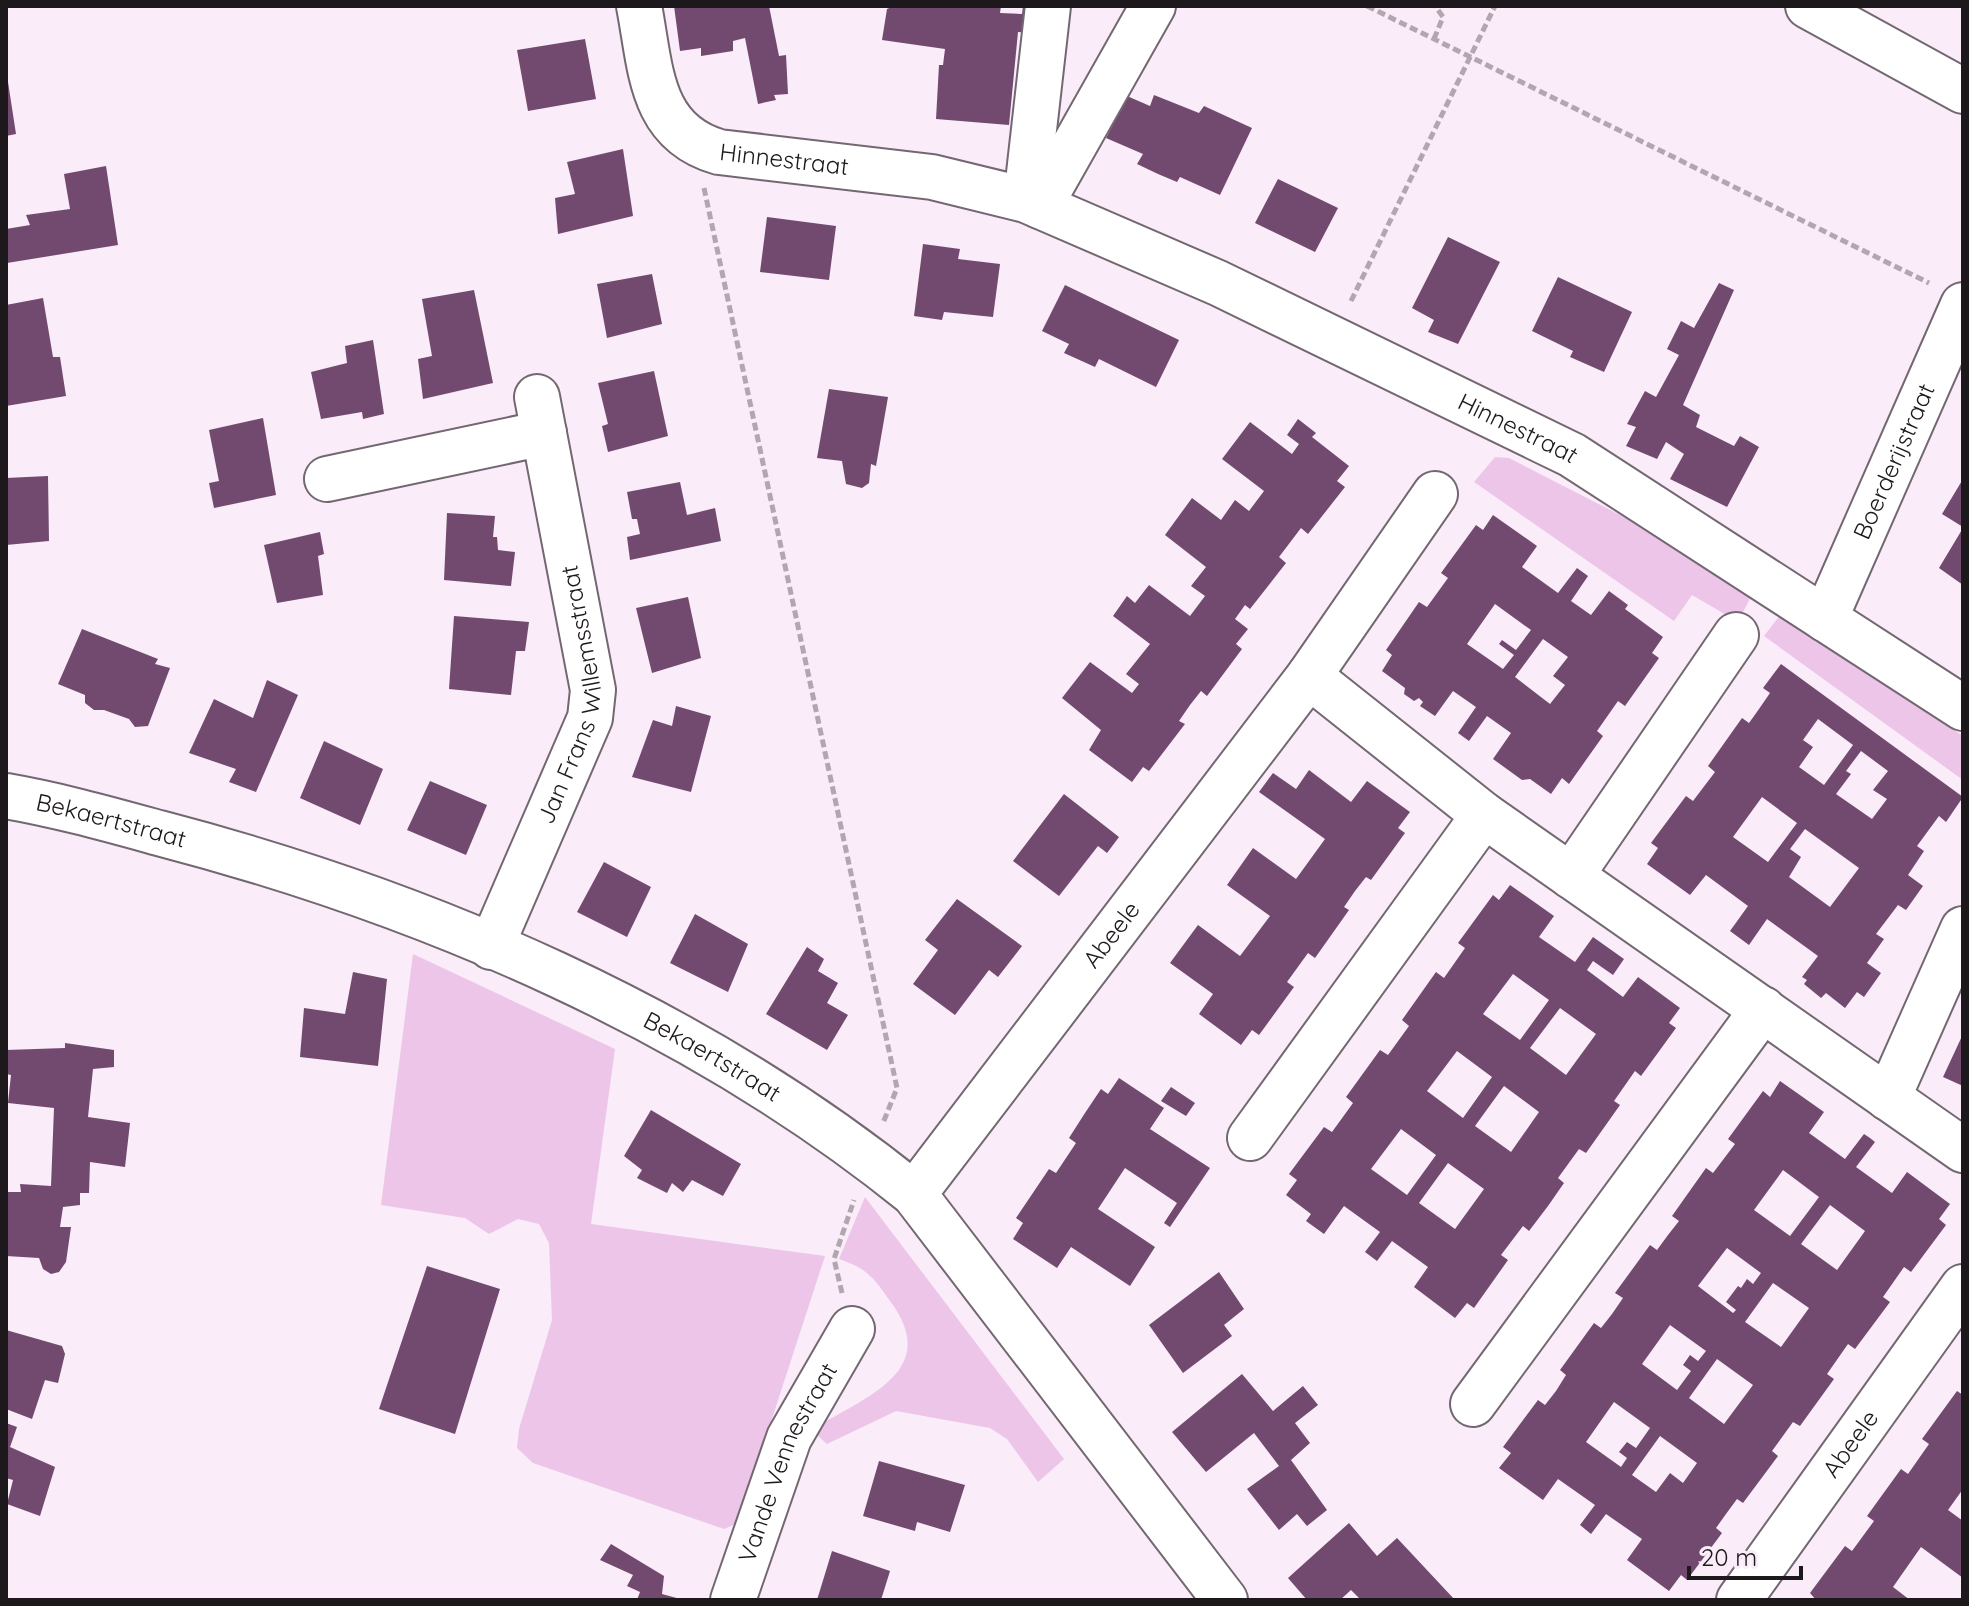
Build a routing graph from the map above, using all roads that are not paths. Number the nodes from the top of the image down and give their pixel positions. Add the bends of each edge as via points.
1 (639, 6) edge
2 (1048, 6) edge
3 (1153, 6) edge
4 (1808, 6) edge
5 (1963, 91) edge
6 (1033, 203) junction
7 (1949, 295) edge
8 (327, 479) dead end
9 (1435, 494) dead end
10 (1825, 619) junction
11 (1736, 635) dead end
12 (1309, 676) junction
13 (1963, 708) edge
14 (6, 796) edge
15 (1484, 815) junction
16 (1571, 876) junction
17 (1963, 929) edge
18 (491, 947) junction
19 (1763, 1009) junction
20 (1888, 1098) junction
21 (1250, 1138) dead end
22 (1963, 1150) edge
23 (914, 1194) junction
24 (1963, 1287) edge
25 (852, 1329) road end
26 (1473, 1404) dead end
27 (733, 1600) edge
28 (1225, 1600) edge
29 (1739, 1600) edge

1 - 6 street, Hinnestraat via 658,102 678,132 695,145 932,177
2 - 6 street
3 - 6 street
4 - 5 street
6 - 10 street, Hinnestraat via 1218,283 1572,455
7 - 10 street, Boerderijstraat
8 - 18 street, Jan Frans Willemsstraat via 541,415 593,690 590,718
9 - 12 street, Abeele
10 - 13 street, Hinnestraat
11 - 16 street
12 - 15 street
12 - 23 street, Abeele
14 - 18 street, Bekaertstraat via 327,881
15 - 16 street
15 - 21 street
16 - 19 street
17 - 20 street
18 - 23 street, Bekaertstraat via 602,996 667,1032 793,1106
19 - 20 street
19 - 26 street
20 - 22 street
23 - 28 street, Bekaertstraat
24 - 29 street, Abeele
25 - 27 street, Vande Vennestraat via 789,1438

